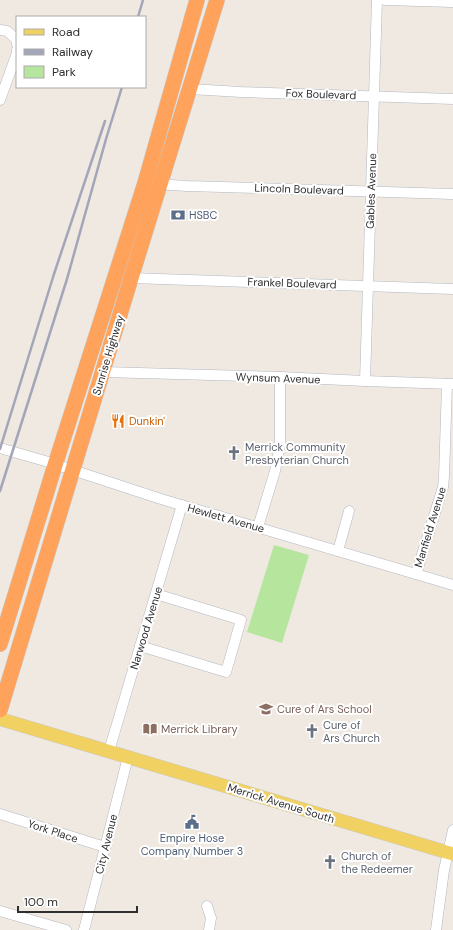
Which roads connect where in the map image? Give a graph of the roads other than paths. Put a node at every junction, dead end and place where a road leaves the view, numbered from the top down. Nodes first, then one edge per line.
1 (197, 0) edge
2 (217, 0) edge
3 (377, 0) edge
4 (385, 0) edge
5 (453, 2) edge
6 (0, 30) edge
7 (16, 39) edge
8 (16, 56) edge
9 (190, 89) junction
10 (374, 96) junction
11 (453, 99) edge
12 (0, 100) edge
13 (145, 183) junction
14 (160, 184) junction
15 (371, 191) junction
16 (453, 194) edge
17 (131, 278) junction
18 (368, 286) junction
19 (453, 288) edge
20 (103, 372) junction
21 (280, 377) junction
22 (365, 382) junction
23 (450, 384) edge
24 (0, 448) edge
25 (54, 465) junction
26 (72, 471) junction
27 (182, 505) junction
28 (349, 511) dead end
29 (258, 527) junction
30 (338, 551) junction
31 (416, 574) junction
32 (453, 585) edge
33 (156, 594) junction
34 (0, 644) edge
35 (140, 646) junction
36 (0, 710) edge
37 (0, 719) edge
38 (108, 751) junction
39 (128, 757) junction
40 (0, 814) edge
41 (453, 830) edge
42 (105, 847) junction
43 (450, 853) edge
44 (207, 906) dead end
45 (0, 911) edge
46 (66, 930) edge
47 (84, 930) edge
48 (209, 930) edge
49 (436, 930) edge

1 - 13 highway, Sunrise Highway
2 - 9 highway, Sunrise Highway
3 - 10 street, Gables Avenue
4 - 5 street
6 - 7 street
8 - 12 street
9 - 10 street, Fox Boulevard
9 - 14 highway, Sunrise Highway
10 - 11 street, Fox Boulevard
10 - 15 street, Gables Avenue
13 - 14 street, Lincoln Boulevard
13 - 25 highway, Sunrise Highway
14 - 15 street, Lincoln Boulevard
14 - 17 highway, Sunrise Highway
15 - 16 street, Lincoln Boulevard
15 - 18 street, Gables Avenue
17 - 18 street, Frankel Boulevard
17 - 20 highway, Sunrise Highway
18 - 19 street, Frankel Boulevard
18 - 22 street, Gables Avenue
20 - 21 street, Wynsum Avenue
20 - 26 highway, Sunrise Highway
21 - 22 street, Wynsum Avenue
21 - 29 street
22 - 23 street, Wynsum Avenue
23 - 31 street, Manfield Avenue
24 - 25 street, Hewlett Avenue
25 - 26 street, Hewlett Avenue
25 - 34 highway, Sunrise Highway
26 - 27 street, Hewlett Avenue
26 - 36 highway, Sunrise Highway
27 - 29 street, Hewlett Avenue
27 - 33 street, Narwood Avenue
28 - 30 street
29 - 30 street, Hewlett Avenue
30 - 31 street, Hewlett Avenue
31 - 32 street, Hewlett Avenue
33 - 35 street, Narwood Avenue
33 - 35 street
35 - 38 street, Narwood Avenue
37 - 38 main road, Merrick Avenue South
38 - 39 main road, Merrick Avenue South
39 - 42 street, City Avenue
39 - 43 main road, Merrick Avenue South
40 - 42 street, York Place
41 - 43 street
42 - 47 street, City Avenue
43 - 49 street
44 - 48 street
45 - 46 street

